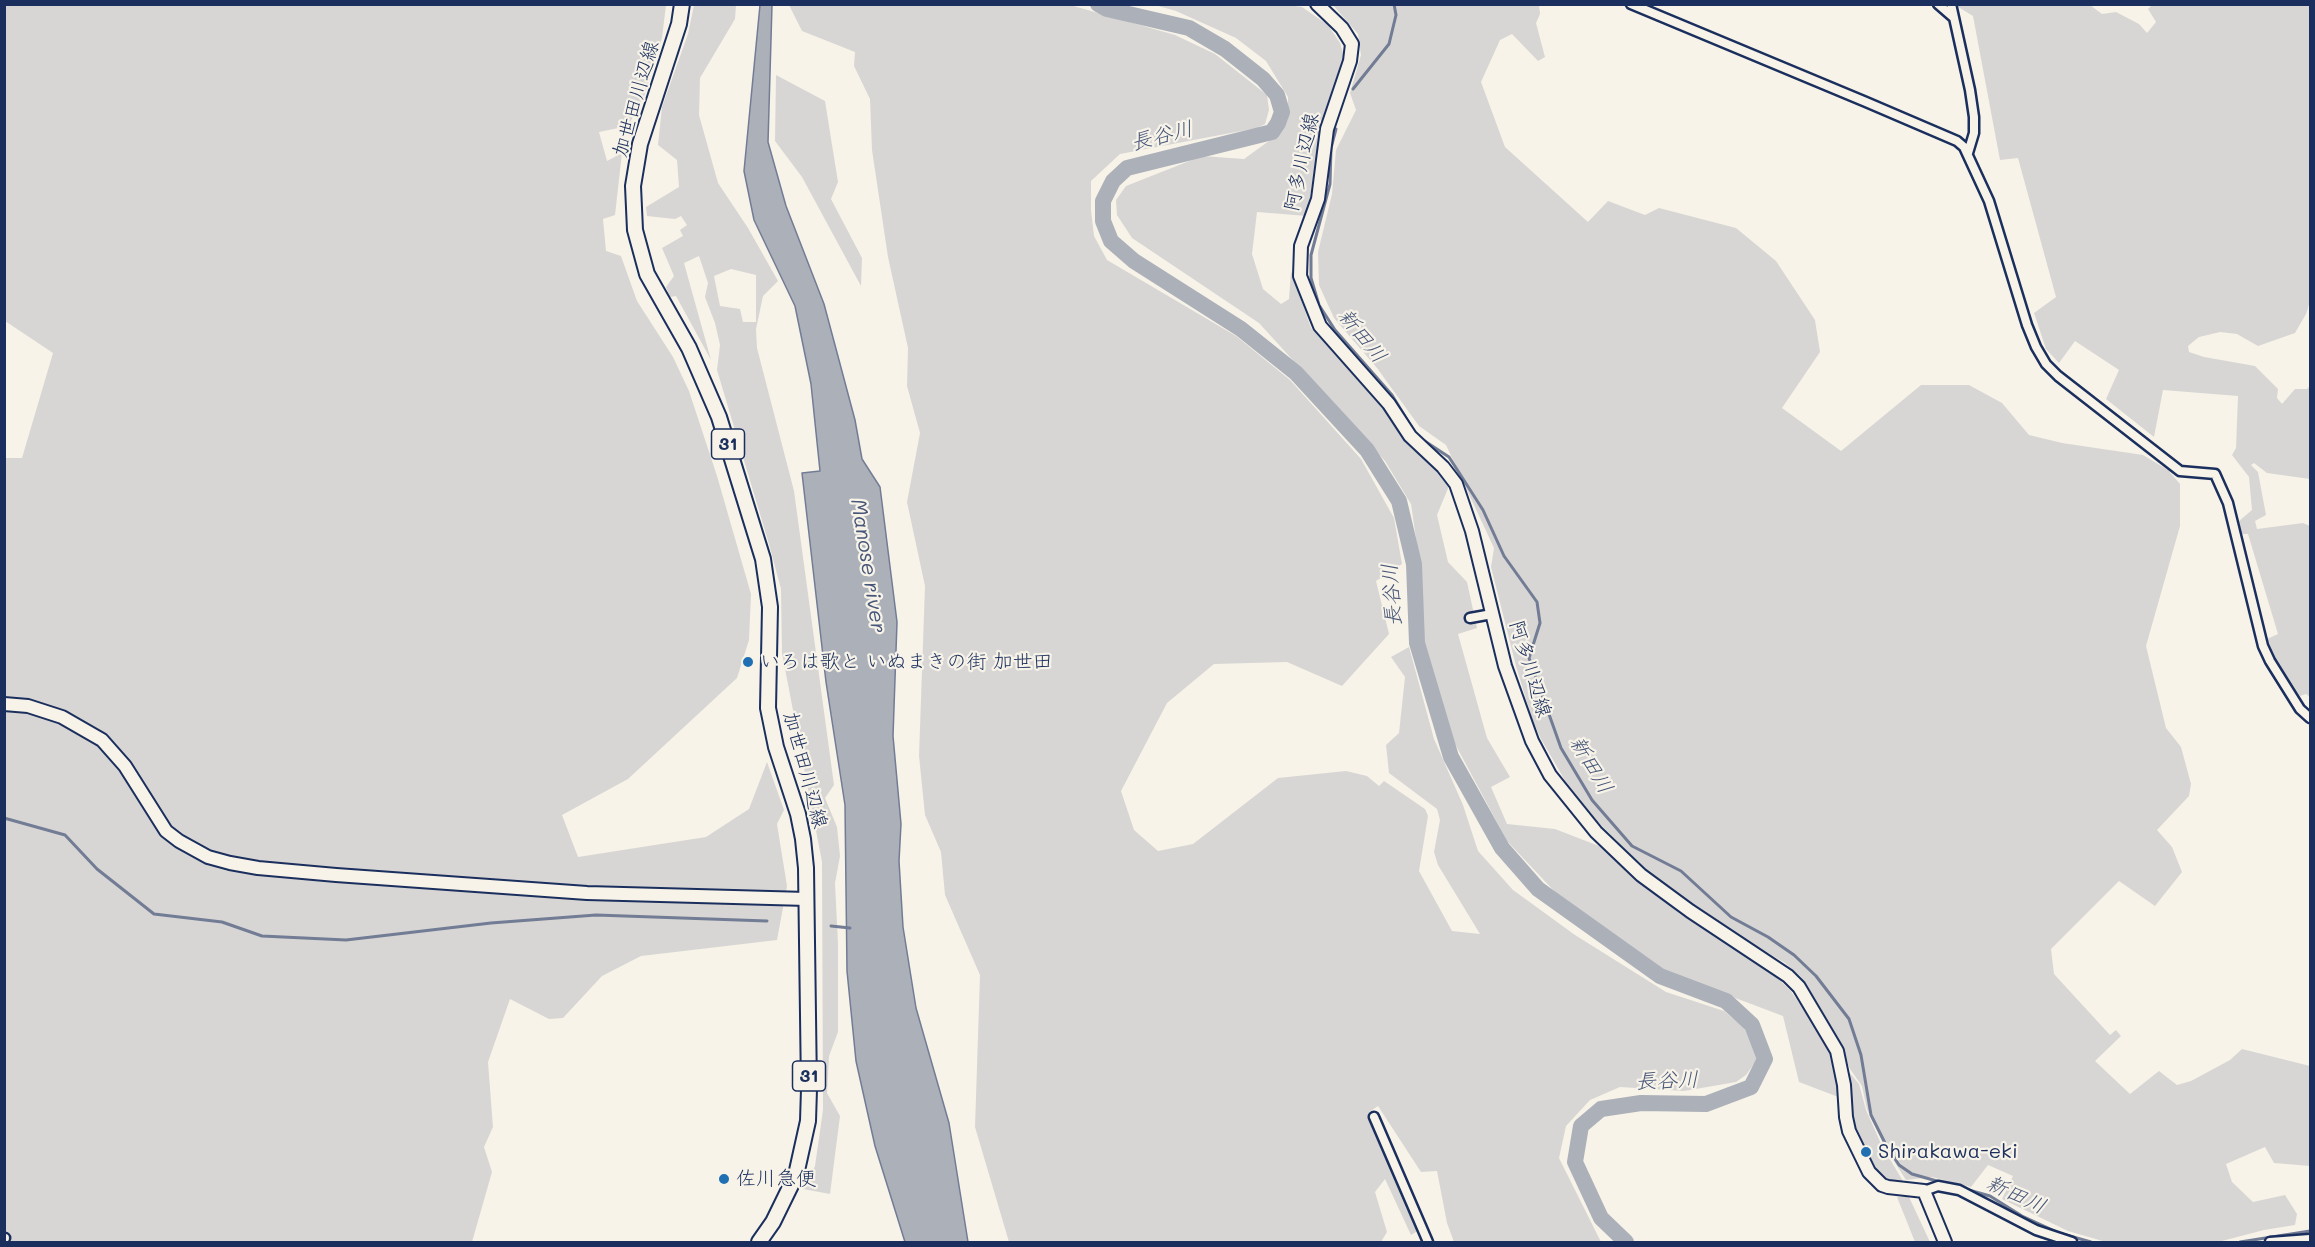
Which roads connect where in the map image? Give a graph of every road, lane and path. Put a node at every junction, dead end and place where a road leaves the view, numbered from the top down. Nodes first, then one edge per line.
1 (682, 4) edge
2 (1317, 4) edge
3 (1631, 4) edge
4 (1938, 4) edge
5 (1951, 4) edge
6 (1954, 17) junction
7 (1968, 153) junction
8 (1492, 614) junction
9 (1470, 618) dead end
10 (4, 704) edge
11 (2310, 718) edge
12 (807, 899) junction
13 (1374, 1117) dead end
14 (1924, 1191) junction
15 (2310, 1239) edge
16 (759, 1242) edge
17 (1428, 1242) edge
18 (1944, 1242) edge
19 (2072, 1242) edge
20 (2270, 1242) edge

1 - 12 main road, 加世田川辺線 / 31
2 - 8 main road, 阿多川辺線
3 - 7 street
4 - 6 street
5 - 6 street
6 - 7 street
7 - 11 street
8 - 9 street
8 - 14 main road, 阿多川辺線
10 - 12 main road
12 - 16 main road, 加世田川辺線 / 31
13 - 17 street
14 - 18 main road
14 - 19 street
15 - 20 street

